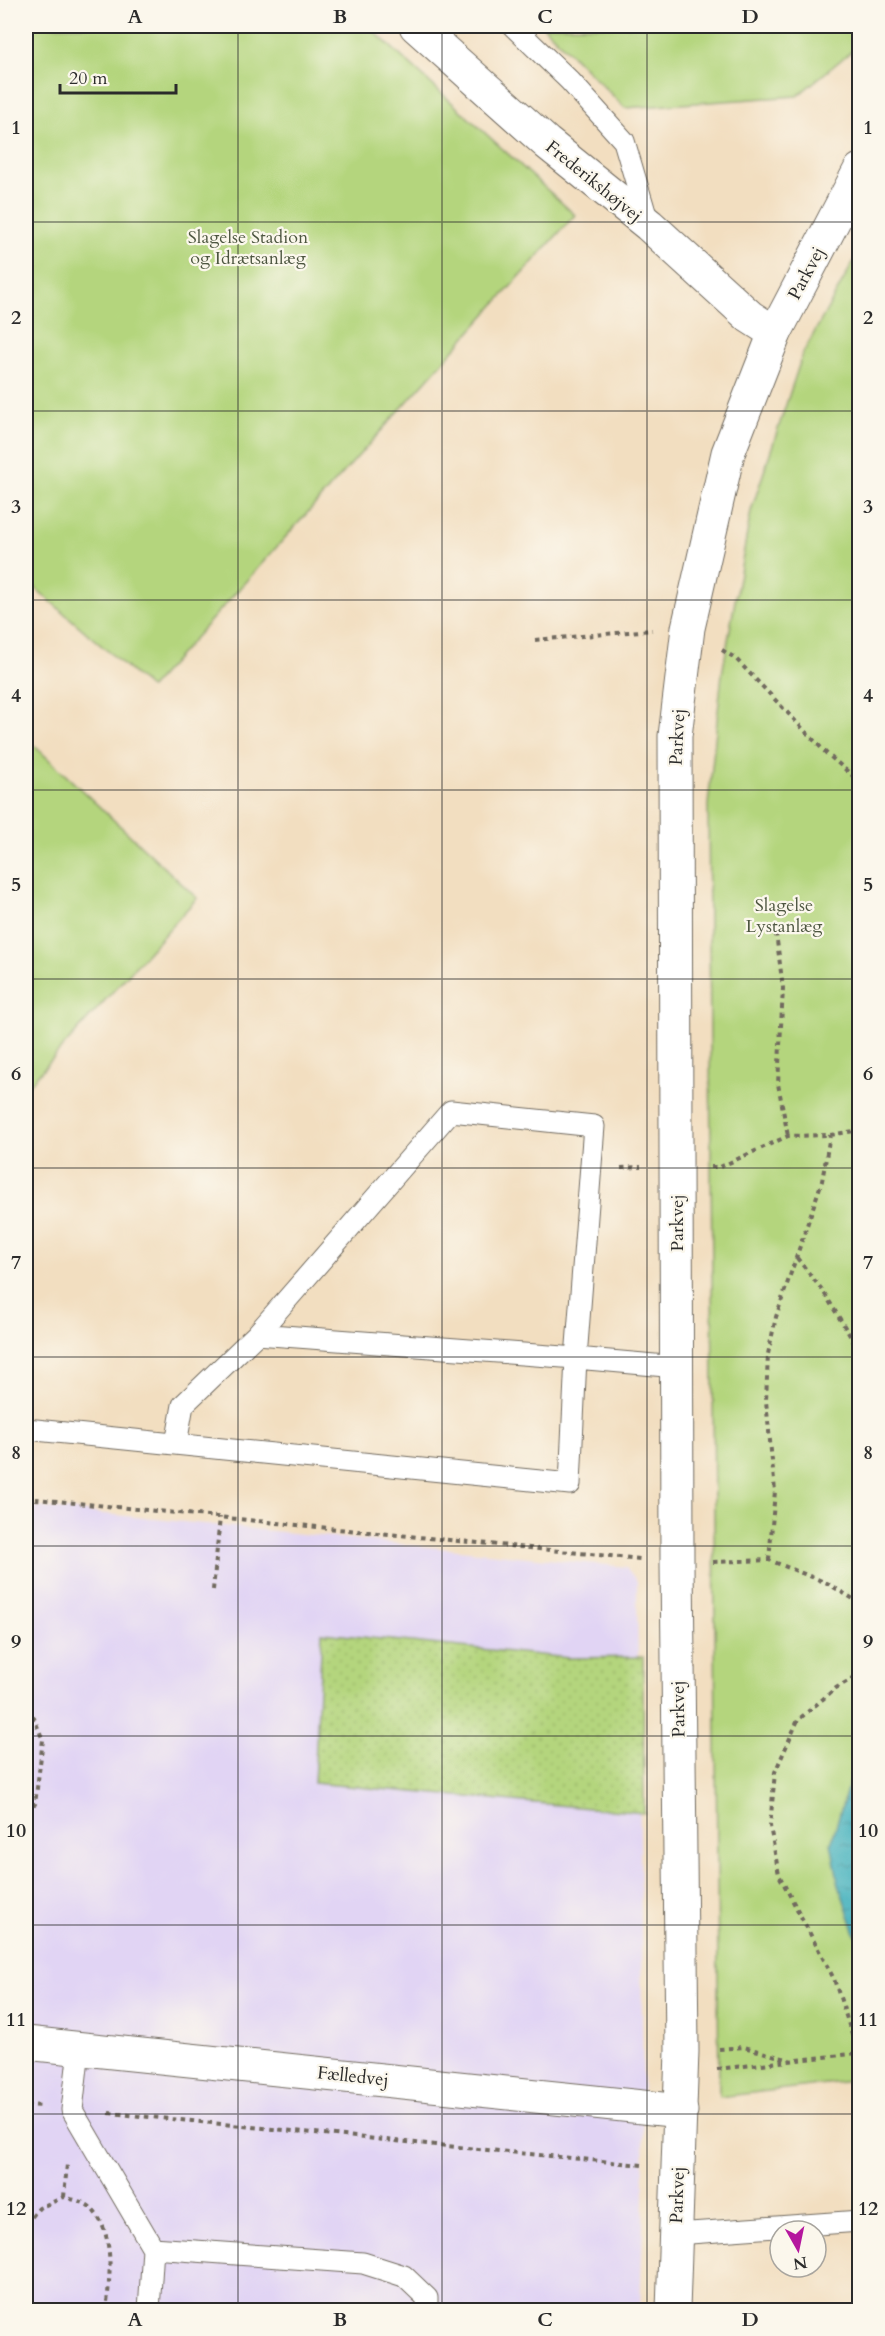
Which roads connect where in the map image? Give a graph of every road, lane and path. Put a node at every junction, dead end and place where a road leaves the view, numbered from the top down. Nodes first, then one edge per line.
1 (416, 26) edge
2 (513, 26) edge
3 (860, 170) edge
4 (649, 225) junction
5 (775, 333) junction
6 (688, 627) junction
7 (535, 640) dead end
8 (860, 782) edge
9 (776, 933) dead end
10 (860, 1130) edge
11 (830, 1135) junction
12 (788, 1136) junction
13 (677, 1167) junction
14 (591, 1168) junction
15 (796, 1257) junction
16 (257, 1334) junction
17 (860, 1352) edge
18 (576, 1358) junction
19 (677, 1367) junction
20 (26, 1429) edge
21 (176, 1444) junction
22 (26, 1498) edge
23 (220, 1517) junction
24 (769, 1560) junction
25 (676, 1563) junction
26 (213, 1590) dead end
27 (860, 1603) edge
28 (860, 1674) edge
29 (26, 1699) edge
30 (26, 1804) edge
31 (26, 2043) edge
32 (79, 2049) junction
33 (682, 2051) junction
34 (859, 2053) edge
35 (794, 2061) junction
36 (746, 2067) dead end
37 (26, 2104) edge
38 (72, 2110) junction
39 (681, 2111) junction
40 (678, 2169) junction
41 (860, 2221) edge
42 (26, 2224) edge
43 (676, 2234) junction
44 (153, 2248) junction
45 (106, 2310) edge
46 (149, 2310) edge
47 (427, 2310) edge
48 (673, 2310) edge

1 - 4 street, Frederikshøjvej
2 - 4 lane
3 - 5 street, Parkvej
4 - 5 street, Frederikshøjvej
5 - 6 street, Parkvej
6 - 7 path
6 - 8 path
6 - 13 street, Parkvej
9 - 12 path
10 - 11 path
11 - 12 path
11 - 15 path
12 - 13 path
13 - 14 path
13 - 19 street, Parkvej
14 - 16 lane
14 - 18 lane
15 - 17 path
15 - 24 path
16 - 18 lane
16 - 21 lane
18 - 19 lane
18 - 21 lane
19 - 25 street, Parkvej
20 - 21 lane
22 - 23 path
23 - 25 path
23 - 26 path
24 - 25 path
24 - 27 path
25 - 33 street, Parkvej
28 - 34 path
29 - 30 path
31 - 32 street, Fælledvej
32 - 38 lane
32 - 39 street, Fælledvej
33 - 35 path
33 - 39 street, Parkvej
34 - 35 path
35 - 36 path
37 - 38 path
38 - 40 path
38 - 44 lane
39 - 40 street, Parkvej
40 - 43 street, Parkvej
41 - 43 lane
42 - 45 path
43 - 48 street, Parkvej
44 - 46 lane
44 - 47 lane

